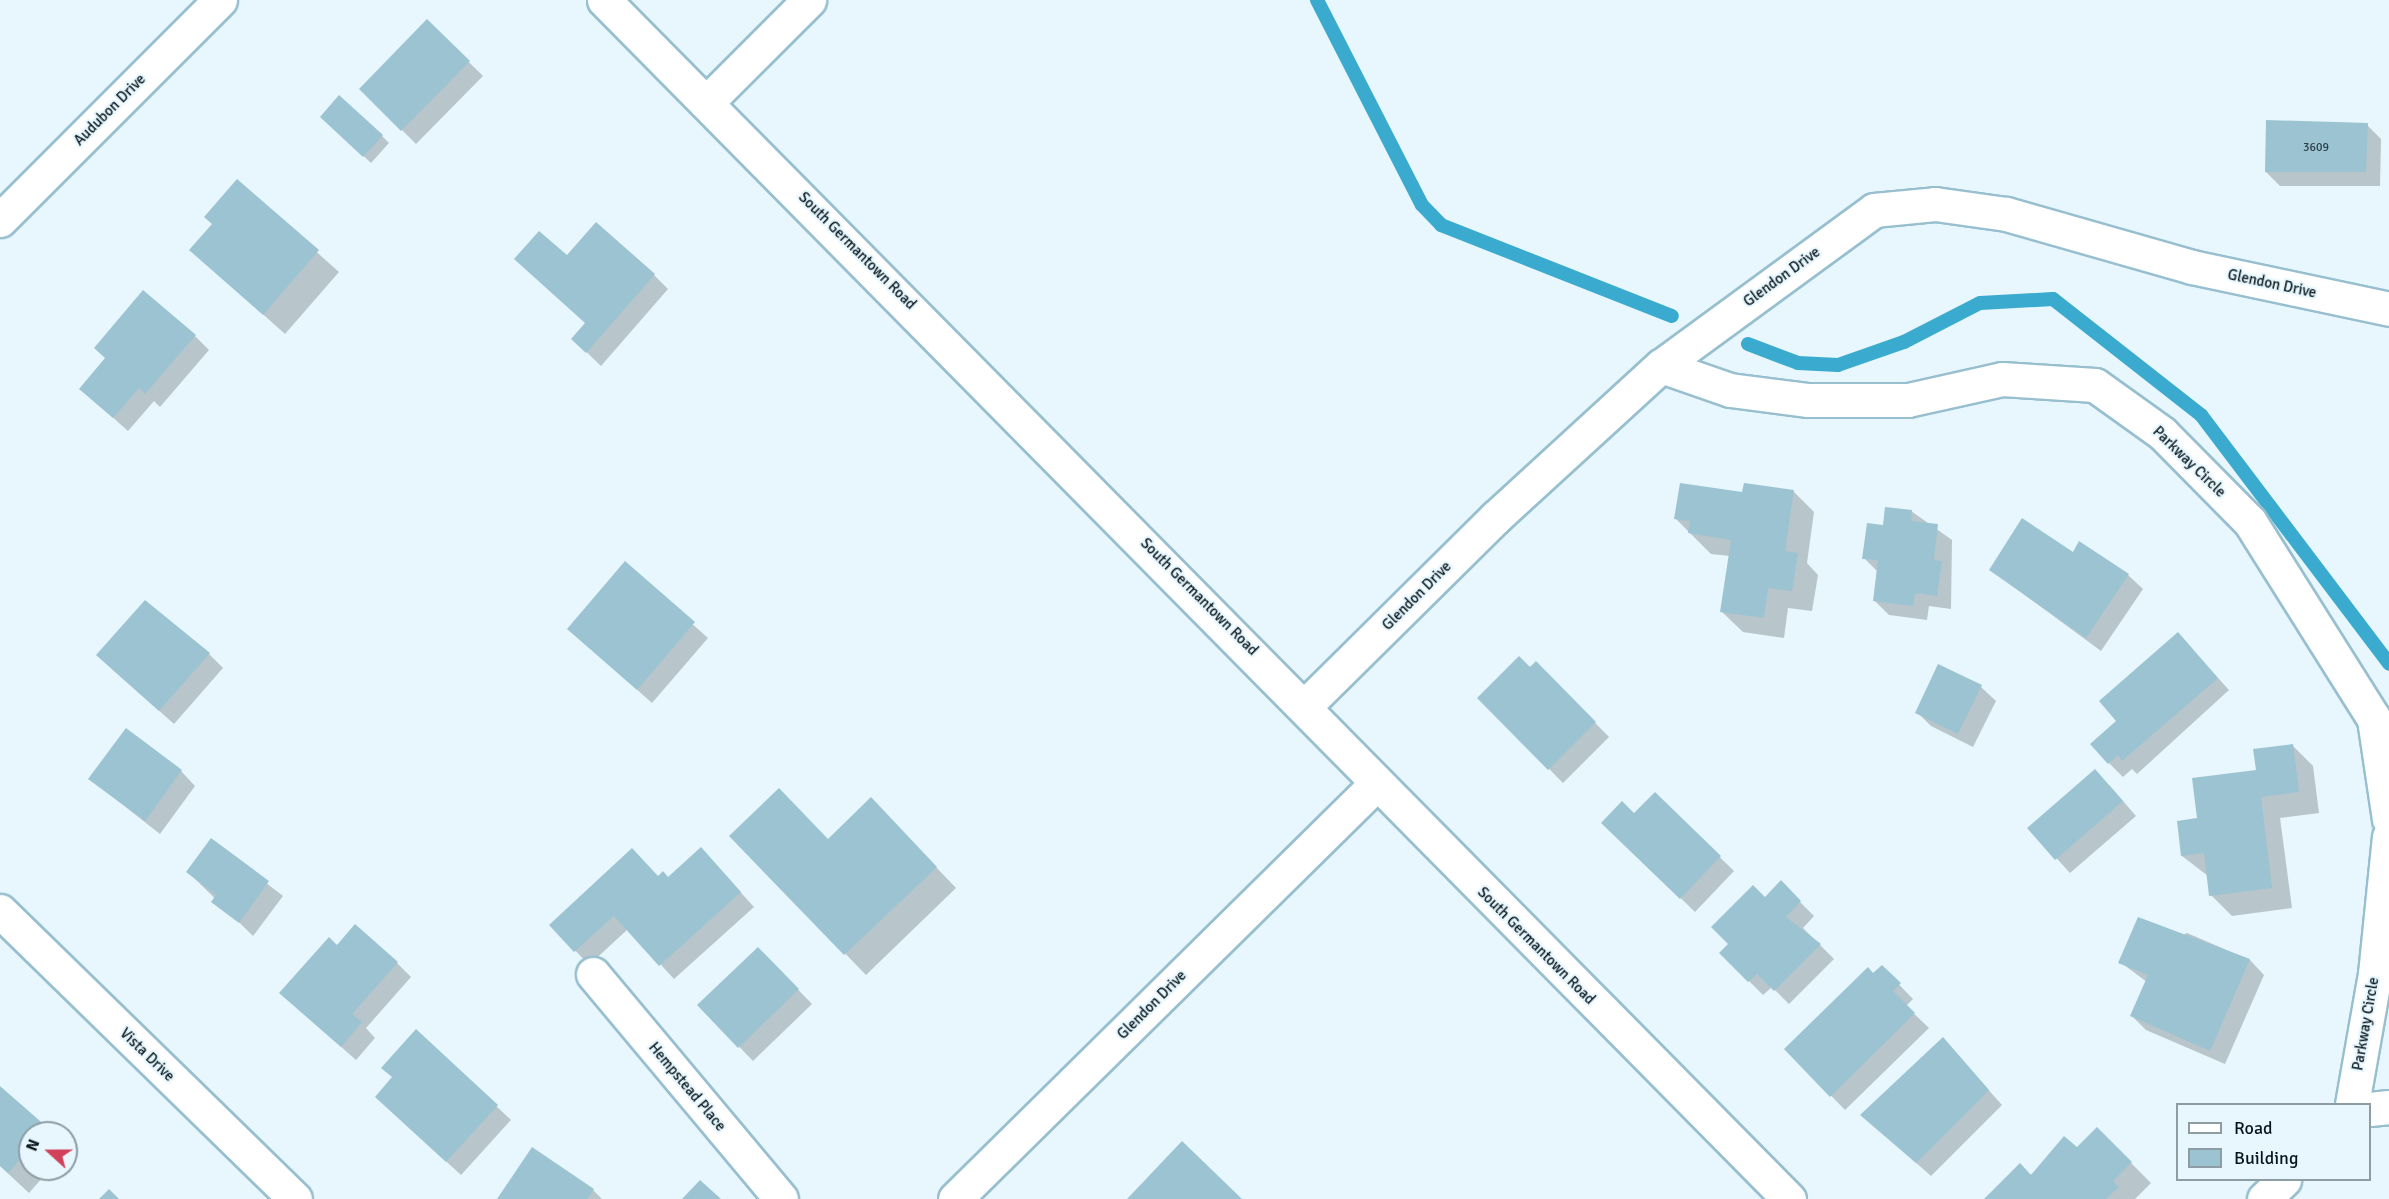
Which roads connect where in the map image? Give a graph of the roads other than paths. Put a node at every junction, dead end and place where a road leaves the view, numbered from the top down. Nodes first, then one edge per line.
1 (220, 0) edge
2 (604, 0) edge
3 (809, 0) edge
4 (708, 101) junction
5 (0, 220) edge
6 (2389, 309) edge
7 (1661, 366) junction
8 (1306, 705) junction
9 (1375, 785) junction
10 (2389, 819) edge
11 (2389, 837) edge
12 (0, 911) edge
13 (593, 974) dead end
14 (2352, 1103) edge
15 (2389, 1107) edge
16 (2371, 1109) edge
17 (2282, 1181) edge
18 (295, 1199) edge
19 (781, 1199) edge
20 (955, 1199) edge
21 (1789, 1199) edge
22 (2264, 1199) edge

1 - 5 street, Audubon Drive
2 - 4 street, South Germantown Road
3 - 4 street
4 - 8 street, South Germantown Road
6 - 7 street, Glendon Drive
7 - 8 street, Glendon Drive
7 - 10 street, Parkway Circle
8 - 9 street, South Germantown Road
9 - 20 street, Glendon Drive
9 - 21 street, South Germantown Road
11 - 14 street, Parkway Circle
12 - 18 street, Vista Drive
13 - 19 street, Hempstead Place
15 - 16 street
17 - 22 street

